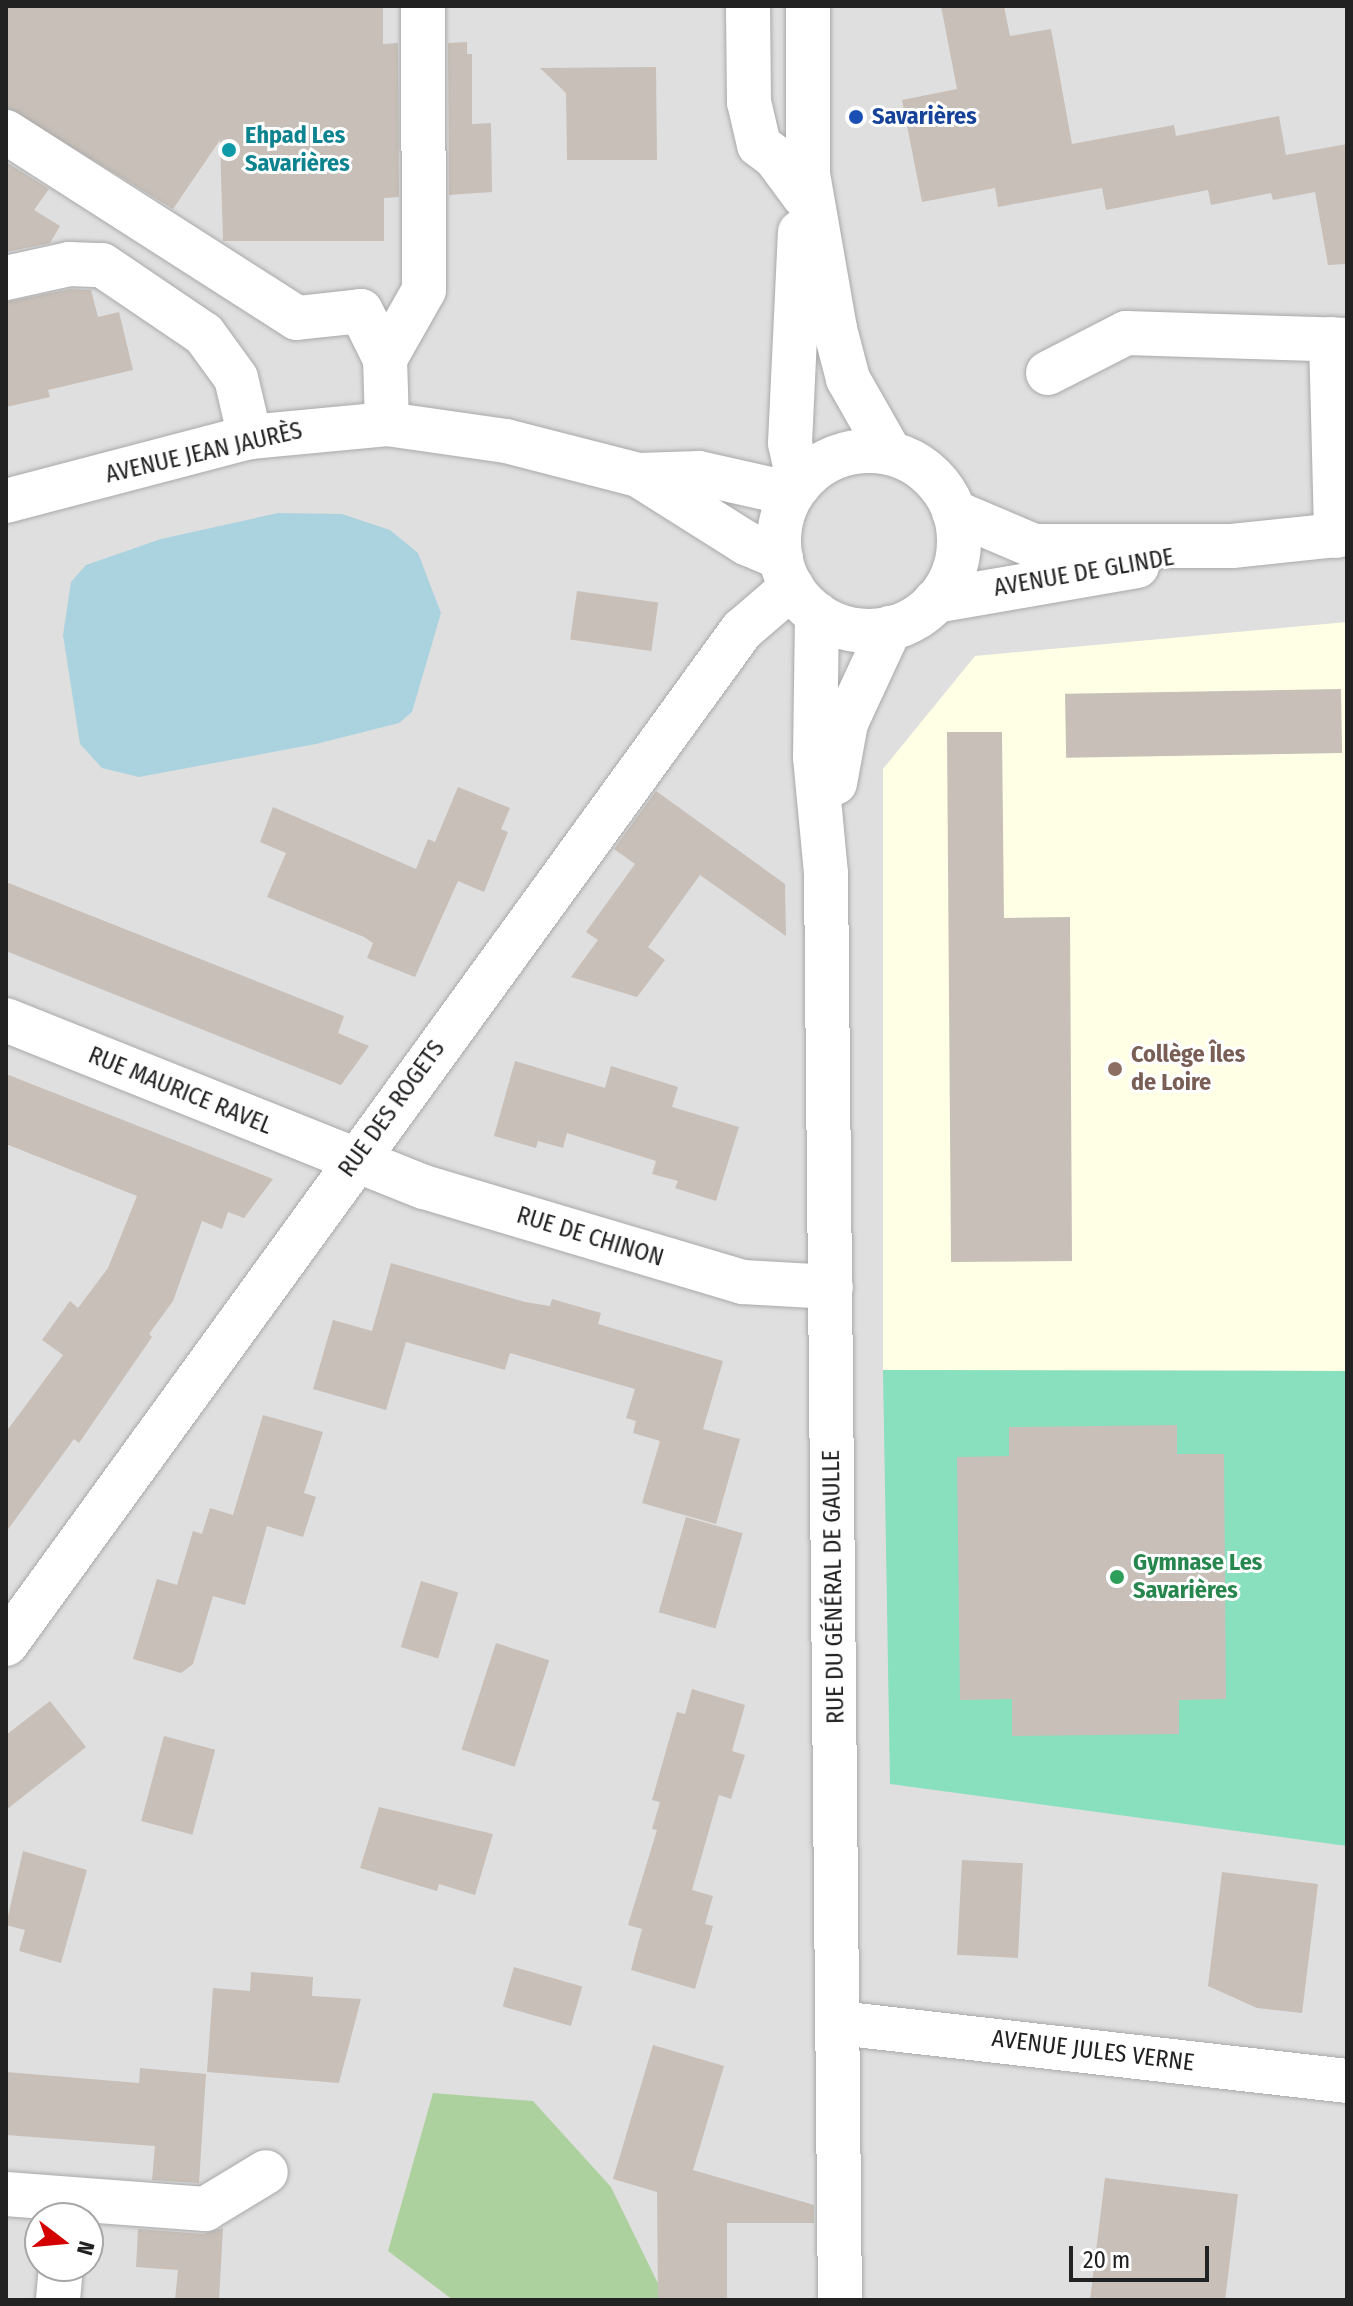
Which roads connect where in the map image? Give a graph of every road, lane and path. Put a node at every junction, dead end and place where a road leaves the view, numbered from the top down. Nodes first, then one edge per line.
1 (423, 6) edge
2 (748, 6) edge
3 (808, 6) edge
4 (6, 132) edge
5 (806, 185) junction
6 (6, 278) edge
7 (1339, 340) edge
8 (385, 359) junction
9 (1048, 373) dead end
10 (387, 424) junction
11 (250, 437) junction
12 (890, 453) junction
13 (638, 475) junction
14 (796, 490) junction
15 (6, 501) edge
16 (954, 512) junction
17 (1342, 535) edge
18 (1232, 546) junction
19 (797, 586) junction
20 (935, 601) junction
21 (890, 628) junction
22 (826, 873) junction
23 (6, 1020) edge
24 (354, 1162) junction
25 (831, 1287) junction
26 (6, 1644) edge
27 (839, 2023) junction
28 (1347, 2081) edge
29 (266, 2172) dead end
30 (6, 2194) edge
31 (38, 2202) edge
32 (104, 2209) edge
33 (840, 2300) edge

1 - 8 street
2 - 5 street
3 - 5 street
4 - 8 street
5 - 12 street
5 - 14 street
6 - 11 street
7 - 9 street
7 - 17 street
8 - 10 street
10 - 11 street, AVENUE JEAN JAURÈS
10 - 13 street, AVENUE JEAN JAURÈS
11 - 15 street, AVENUE JEAN JAURÈS
12 - 14 street
12 - 16 street
13 - 14 street, AVENUE JEAN JAURÈS
13 - 19 street, AVENUE JEAN JAURÈS
14 - 19 street
16 - 18 street, AVENUE DE GLINDE
16 - 20 street
17 - 18 street, AVENUE DE GLINDE
18 - 20 street, AVENUE DE GLINDE
19 - 21 street
19 - 22 street, RUE DU GÉNÉRAL DE GAULLE
19 - 24 street, RUE DES ROGETS
20 - 21 street
21 - 22 street, RUE DU GÉNÉRAL DE GAULLE
22 - 25 street, RUE DU GÉNÉRAL DE GAULLE
23 - 24 street, RUE MAURICE RAVEL
24 - 25 street, RUE DE CHINON
24 - 26 street, RUE DES ROGETS
25 - 27 street, RUE DU GÉNÉRAL DE GAULLE
27 - 28 street, AVENUE JULES VERNE
27 - 33 street, RUE DU GÉNÉRAL DE GAULLE
29 - 32 street
30 - 31 street

